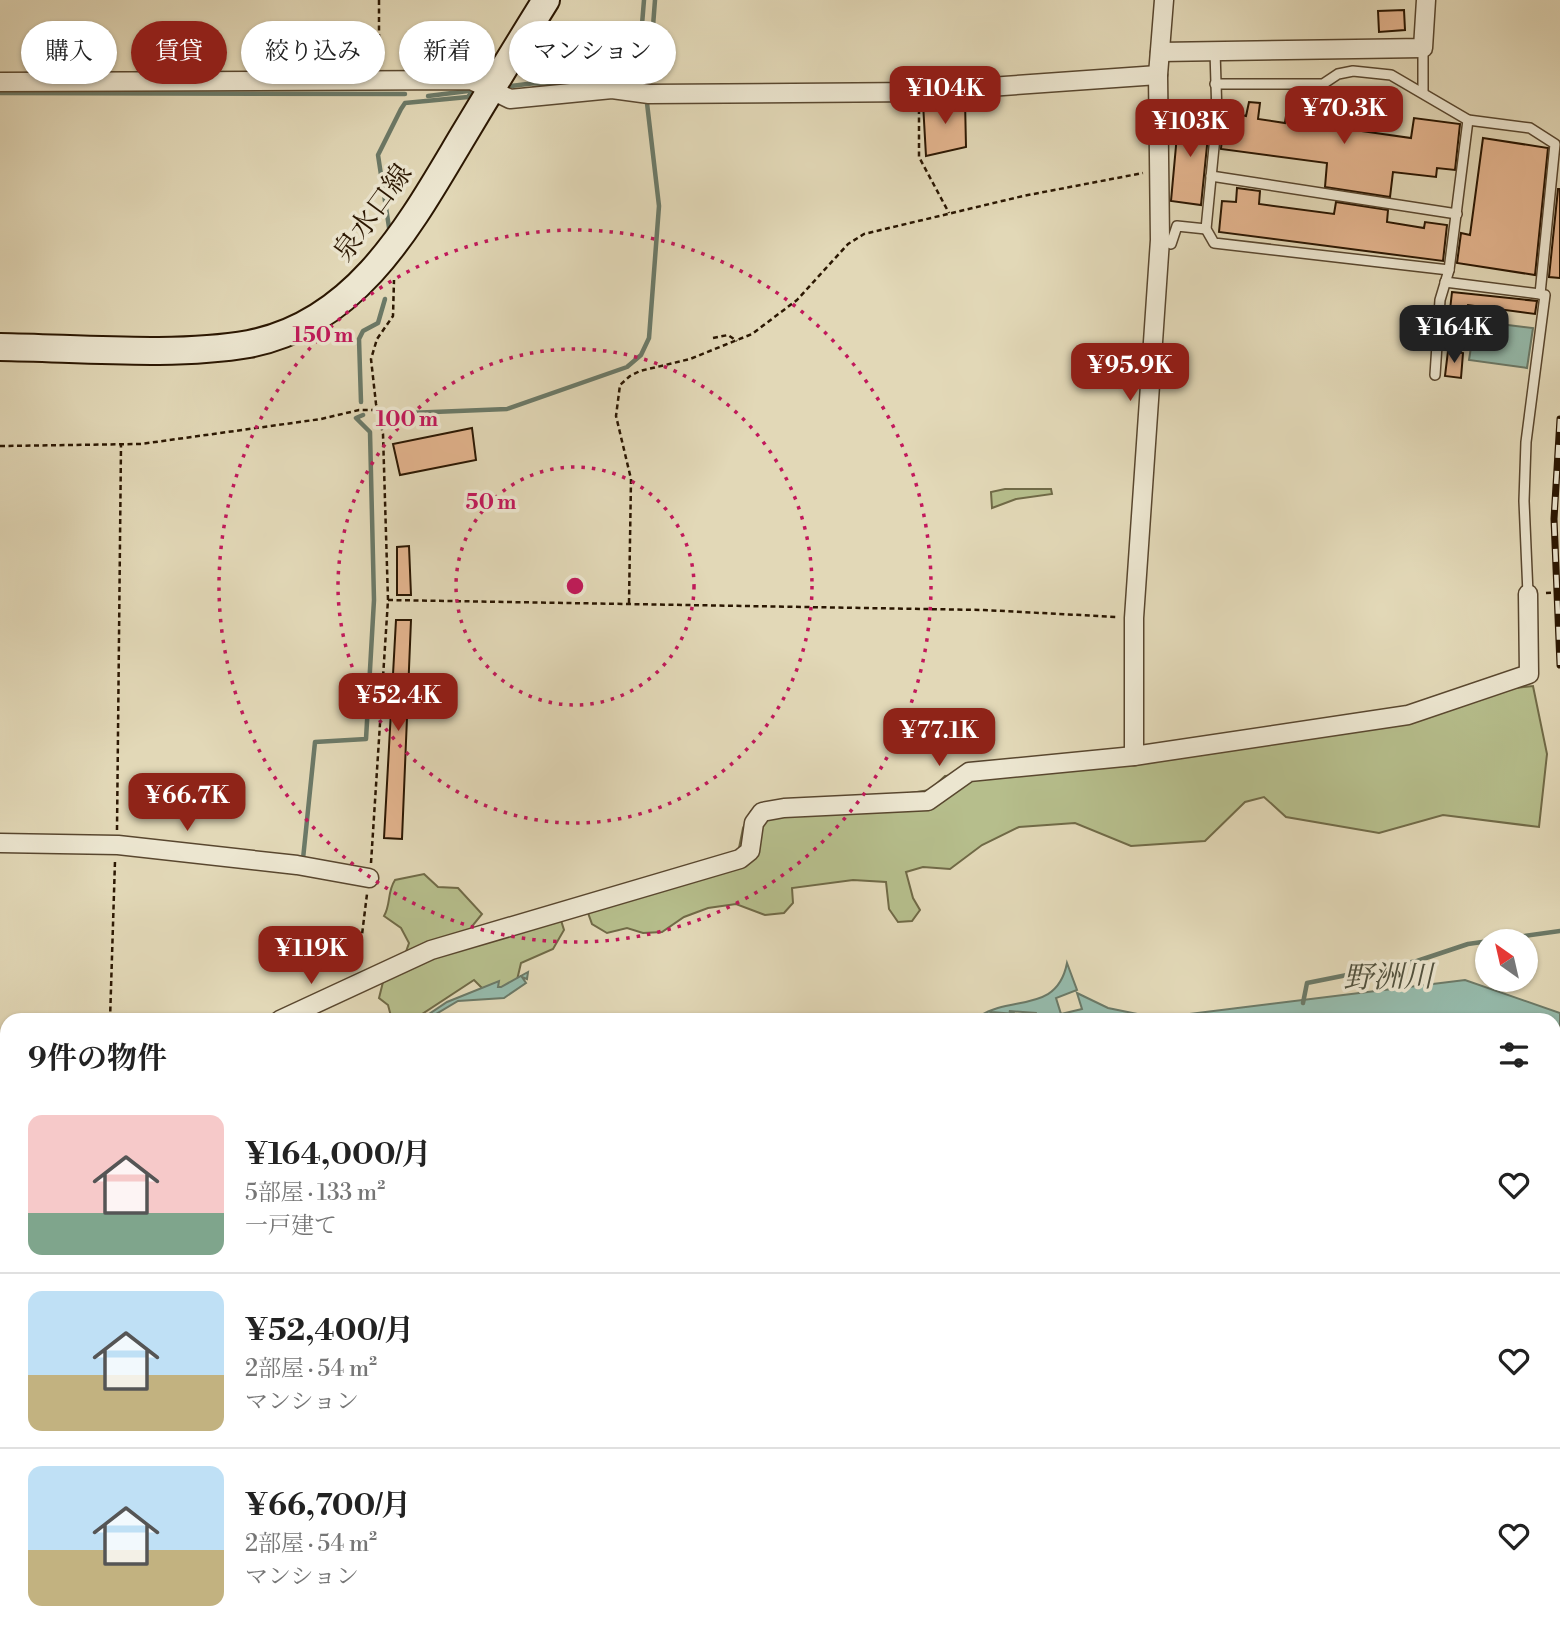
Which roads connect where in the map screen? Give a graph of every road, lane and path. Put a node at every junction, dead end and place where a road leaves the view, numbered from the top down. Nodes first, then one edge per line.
1 (379, 0) edge
2 (546, 0) edge
3 (1164, 0) edge
4 (1426, 0) edge
5 (379, 21) edge
6 (1423, 48) junction
7 (1214, 51) junction
8 (1160, 52) junction
9 (1158, 75) junction
10 (385, 80) edge
11 (241, 81) edge
12 (0, 82) edge
13 (1215, 84) junction
14 (491, 89) junction
15 (1423, 91) junction
16 (918, 92) junction
17 (1468, 120) junction
18 (1159, 169) junction
19 (1211, 176) junction
20 (949, 213) junction
21 (1457, 214) junction
22 (1206, 229) junction
23 (1171, 244) dead end
24 (1449, 270) junction
25 (1445, 282) junction
26 (1540, 294) junction
27 (396, 297) dead end
28 (713, 338) dead end
29 (737, 341) junction
30 (0, 346) edge
31 (1435, 375) dead end
32 (377, 410) junction
33 (121, 445) junction
34 (0, 446) edge
35 (1528, 594) joint
36 (388, 600) junction
37 (629, 603) junction
38 (1134, 618) junction
39 (1134, 756) junction
40 (0, 843) edge
41 (116, 845) junction
42 (369, 878) junction
43 (356, 986) junction
44 (110, 1013) edge
45 (296, 1013) edge

1 - 5 path
2 - 14 main road, 泉水口線
3 - 8 street
4 - 6 street
6 - 7 street
6 - 15 lane
7 - 8 street
7 - 13 lane
8 - 9 street
9 - 16 street
9 - 18 street
10 - 14 street
11 - 12 street
13 - 15 lane
13 - 19 lane
14 - 16 street
14 - 30 main road, 泉水口線
15 - 17 lane
16 - 20 path
17 - 21 lane
17 - 26 lane
18 - 20 path
18 - 38 street
19 - 21 lane
19 - 22 lane
20 - 29 path
21 - 24 lane
22 - 23 lane
22 - 24 lane
24 - 25 lane
25 - 26 lane
25 - 31 lane
26 - 35 lane
27 - 32 path
28 - 29 path
29 - 37 path
32 - 33 path
32 - 36 path
33 - 34 path
33 - 41 path
35 - 39 street
36 - 37 path
36 - 42 path
37 - 38 path
38 - 39 street
39 - 43 street
40 - 41 street
41 - 42 street
41 - 44 path
42 - 43 path
43 - 45 street

